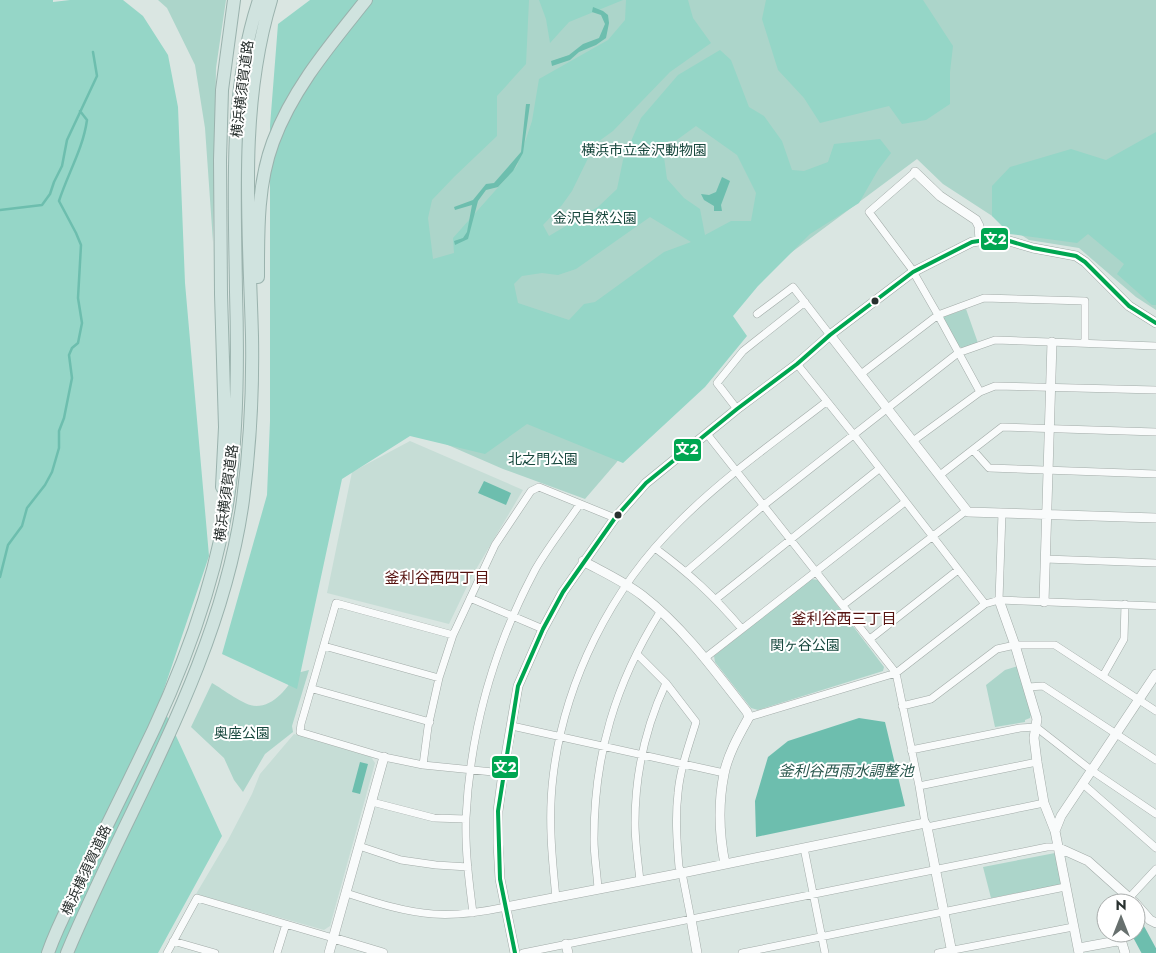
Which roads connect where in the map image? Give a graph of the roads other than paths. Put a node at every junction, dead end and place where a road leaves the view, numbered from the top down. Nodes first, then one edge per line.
1 (234, 0) edge
2 (366, 0) edge
3 (264, 2) edge
4 (915, 172) joint
5 (980, 240) junction
6 (912, 272) junction
7 (805, 302) junction
8 (757, 314) dead end
9 (938, 315) junction
10 (1156, 323) edge
11 (830, 335) junction
12 (1052, 342) junction
13 (1085, 343) junction
14 (1156, 346) edge
15 (958, 353) junction
16 (797, 364) junction
17 (861, 374) junction
18 (1051, 387) junction
19 (1156, 390) edge
20 (980, 392) junction
21 (826, 402) junction
22 (737, 409) junction
23 (888, 409) junction
24 (1049, 429) junction
25 (1156, 432) edge
26 (707, 434) junction
27 (854, 435) junction
28 (913, 441) junction
29 (973, 450) junction
30 (879, 469) junction
31 (1048, 470) junction
32 (738, 471) junction
33 (1156, 474) edge
34 (940, 475) junction
35 (243, 502) junction
36 (905, 502) junction
37 (580, 504) junction
38 (764, 505) junction
39 (966, 510) junction
40 (1002, 513) junction
41 (1047, 515) junction
42 (615, 518) junction
43 (1156, 518) edge
44 (932, 536) junction
45 (791, 538) junction
46 (655, 548) junction
47 (1045, 559) junction
48 (583, 561) junction
49 (1156, 563) edge
50 (214, 569) junction
51 (958, 570) junction
52 (687, 572) junction
53 (816, 572) junction
54 (626, 585) junction
55 (470, 598) junction
56 (716, 598) junction
57 (999, 600) junction
58 (1044, 602) junction
59 (985, 604) junction
60 (1125, 604) junction
61 (843, 605) junction
62 (1156, 606) edge
63 (660, 612) junction
64 (512, 617) junction
65 (544, 629) junction
66 (742, 629) junction
67 (453, 635) junction
68 (870, 639) junction
69 (1015, 644) junction
70 (324, 646) junction
71 (637, 654) junction
72 (705, 658) junction
73 (896, 673) junction
74 (1156, 674) edge
75 (1103, 676) junction
76 (439, 678) junction
77 (666, 683) junction
78 (1028, 687) junction
79 (312, 689) junction
80 (1139, 699) junction
81 (902, 706) junction
82 (1156, 711) edge
83 (749, 717) junction
84 (430, 722) junction
85 (512, 726) junction
86 (1036, 727) junction
87 (1116, 734) junction
88 (560, 738) junction
89 (603, 747) junction
90 (911, 750) junction
91 (642, 755) junction
92 (384, 757) junction
93 (1156, 760) edge
94 (1037, 762) junction
95 (683, 764) junction
96 (423, 765) junction
97 (1091, 770) junction
98 (470, 771) junction
99 (503, 773) junction
100 (724, 773) junction
101 (1083, 784) junction
102 (919, 786) junction
103 (372, 802) junction
104 (1044, 803) junction
105 (1156, 814) edge
106 (466, 819) junction
107 (926, 825) junction
108 (1055, 831) junction
109 (359, 846) junction
110 (1058, 846) junction
111 (804, 848) junction
112 (1156, 848) edge
113 (725, 864) junction
114 (468, 867) junction
115 (936, 869) junction
116 (1156, 870) edge
117 (682, 873) junction
118 (640, 880) junction
119 (1065, 887) junction
120 (598, 889) junction
121 (346, 893) junction
122 (1125, 893) edge
123 (1140, 893) edge
124 (813, 894) junction
125 (556, 898) junction
126 (506, 908) junction
127 (944, 912) junction
128 (472, 913) junction
129 (1146, 915) edge
130 (692, 919) junction
131 (1156, 923) edge
132 (286, 924) junction
133 (1073, 927) junction
134 (821, 937) junction
135 (333, 938) junction
136 (173, 940) junction
137 (567, 948) edge
138 (1079, 951) edge
139 (952, 952) edge
140 (48, 953) edge
141 (67, 953) edge
142 (167, 953) edge
143 (215, 953) edge
144 (277, 953) edge
145 (329, 953) edge
146 (382, 953) edge
147 (515, 953) edge
148 (523, 953) edge
149 (697, 953) edge
150 (742, 953) edge
151 (825, 953) edge
152 (938, 953) edge
153 (1124, 953) edge

1 - 50 highway
2 - 35 highway
3 - 35 highway, 横浜横須賀道路
3 - 50 highway, 横浜横須賀道路
4 - 5 street
4 - 6 street
5 - 6 street
5 - 10 street
6 - 9 street
6 - 11 street
7 - 8 street
7 - 11 street
7 - 22 street
9 - 13 street
9 - 15 street
9 - 17 street
11 - 16 street
11 - 17 street
12 - 13 street
12 - 15 street
12 - 18 street
13 - 14 street
15 - 20 street
15 - 23 street
16 - 21 street
16 - 22 street
17 - 23 street
18 - 19 street
18 - 20 street
18 - 24 street
20 - 28 street
21 - 27 street
21 - 32 street
22 - 26 street
23 - 27 street
23 - 28 street
24 - 25 street
24 - 29 street
24 - 31 street
26 - 32 street
26 - 42 street
27 - 30 street
27 - 38 street
28 - 34 street
29 - 31 street
29 - 34 street
30 - 36 street
30 - 45 street
31 - 33 street
31 - 41 street
32 - 38 street
32 - 46 street
34 - 39 street
35 - 141 highway, 横浜横須賀道路
36 - 44 street
36 - 53 street
37 - 42 street
37 - 55 street
37 - 64 street
38 - 45 street
38 - 52 street
39 - 40 street
39 - 44 street
40 - 41 street
40 - 57 street
41 - 43 street
41 - 47 street
42 - 48 street
44 - 51 street
44 - 61 street
45 - 53 street
45 - 56 street
46 - 52 street
46 - 54 street
47 - 49 street
47 - 58 street
48 - 54 street
48 - 65 street
50 - 140 highway, 横浜横須賀道路
51 - 59 street
51 - 68 street
52 - 56 street
53 - 61 street
53 - 66 street
54 - 63 street
54 - 88 street
55 - 64 street
55 - 67 street
56 - 66 street
57 - 58 street
57 - 59 street
57 - 69 street
58 - 60 street
59 - 73 street
60 - 62 street
60 - 75 street
61 - 68 street
63 - 71 street
63 - 72 street
64 - 65 street
64 - 98 street
65 - 85 street
66 - 72 street
67 - 70 street
67 - 76 street
68 - 73 street
69 - 75 street
69 - 78 street
69 - 81 street
70 - 76 street
70 - 79 street
71 - 77 street
71 - 89 street
72 - 83 street
73 - 81 street
73 - 83 street
74 - 80 street
75 - 80 street
76 - 84 street
77 - 91 street
77 - 95 street
78 - 86 street
78 - 87 street
79 - 84 street
79 - 92 street
80 - 82 street
80 - 87 street
81 - 90 street
83 - 100 street
84 - 96 street
85 - 88 street
85 - 99 street
86 - 90 street
86 - 94 street
86 - 97 street
87 - 93 street
87 - 97 street
88 - 89 street
88 - 125 street
89 - 91 street
89 - 120 street
90 - 102 street
91 - 95 street
91 - 118 street
92 - 96 street
92 - 103 street
94 - 102 street
94 - 104 street
95 - 100 street
95 - 117 street
96 - 98 street
97 - 101 street
97 - 105 street
98 - 99 street
98 - 106 street
99 - 126 street
100 - 113 street
101 - 108 street
101 - 112 street
102 - 107 street
103 - 106 street
103 - 109 street
104 - 107 street
104 - 108 street
106 - 114 street
107 - 111 street
107 - 115 street
108 - 110 street
109 - 114 street
109 - 121 street
110 - 115 street
110 - 119 street
110 - 122 street
111 - 113 street
111 - 124 street
113 - 117 street
114 - 128 street
115 - 124 street
115 - 127 street
116 - 123 street
117 - 118 street
117 - 130 street
118 - 120 street
119 - 127 street
119 - 133 street
120 - 125 street
121 - 128 street
121 - 135 street
124 - 130 street
124 - 134 street
125 - 126 street
126 - 128 street
126 - 147 street
127 - 134 street
127 - 139 street
129 - 131 street
130 - 137 street
130 - 149 street
132 - 135 street
132 - 136 street
132 - 144 street
133 - 138 street
133 - 139 street
134 - 150 street
134 - 151 street
135 - 145 street
135 - 146 street
136 - 142 street
136 - 143 street
137 - 148 street
138 - 153 street
139 - 152 street

